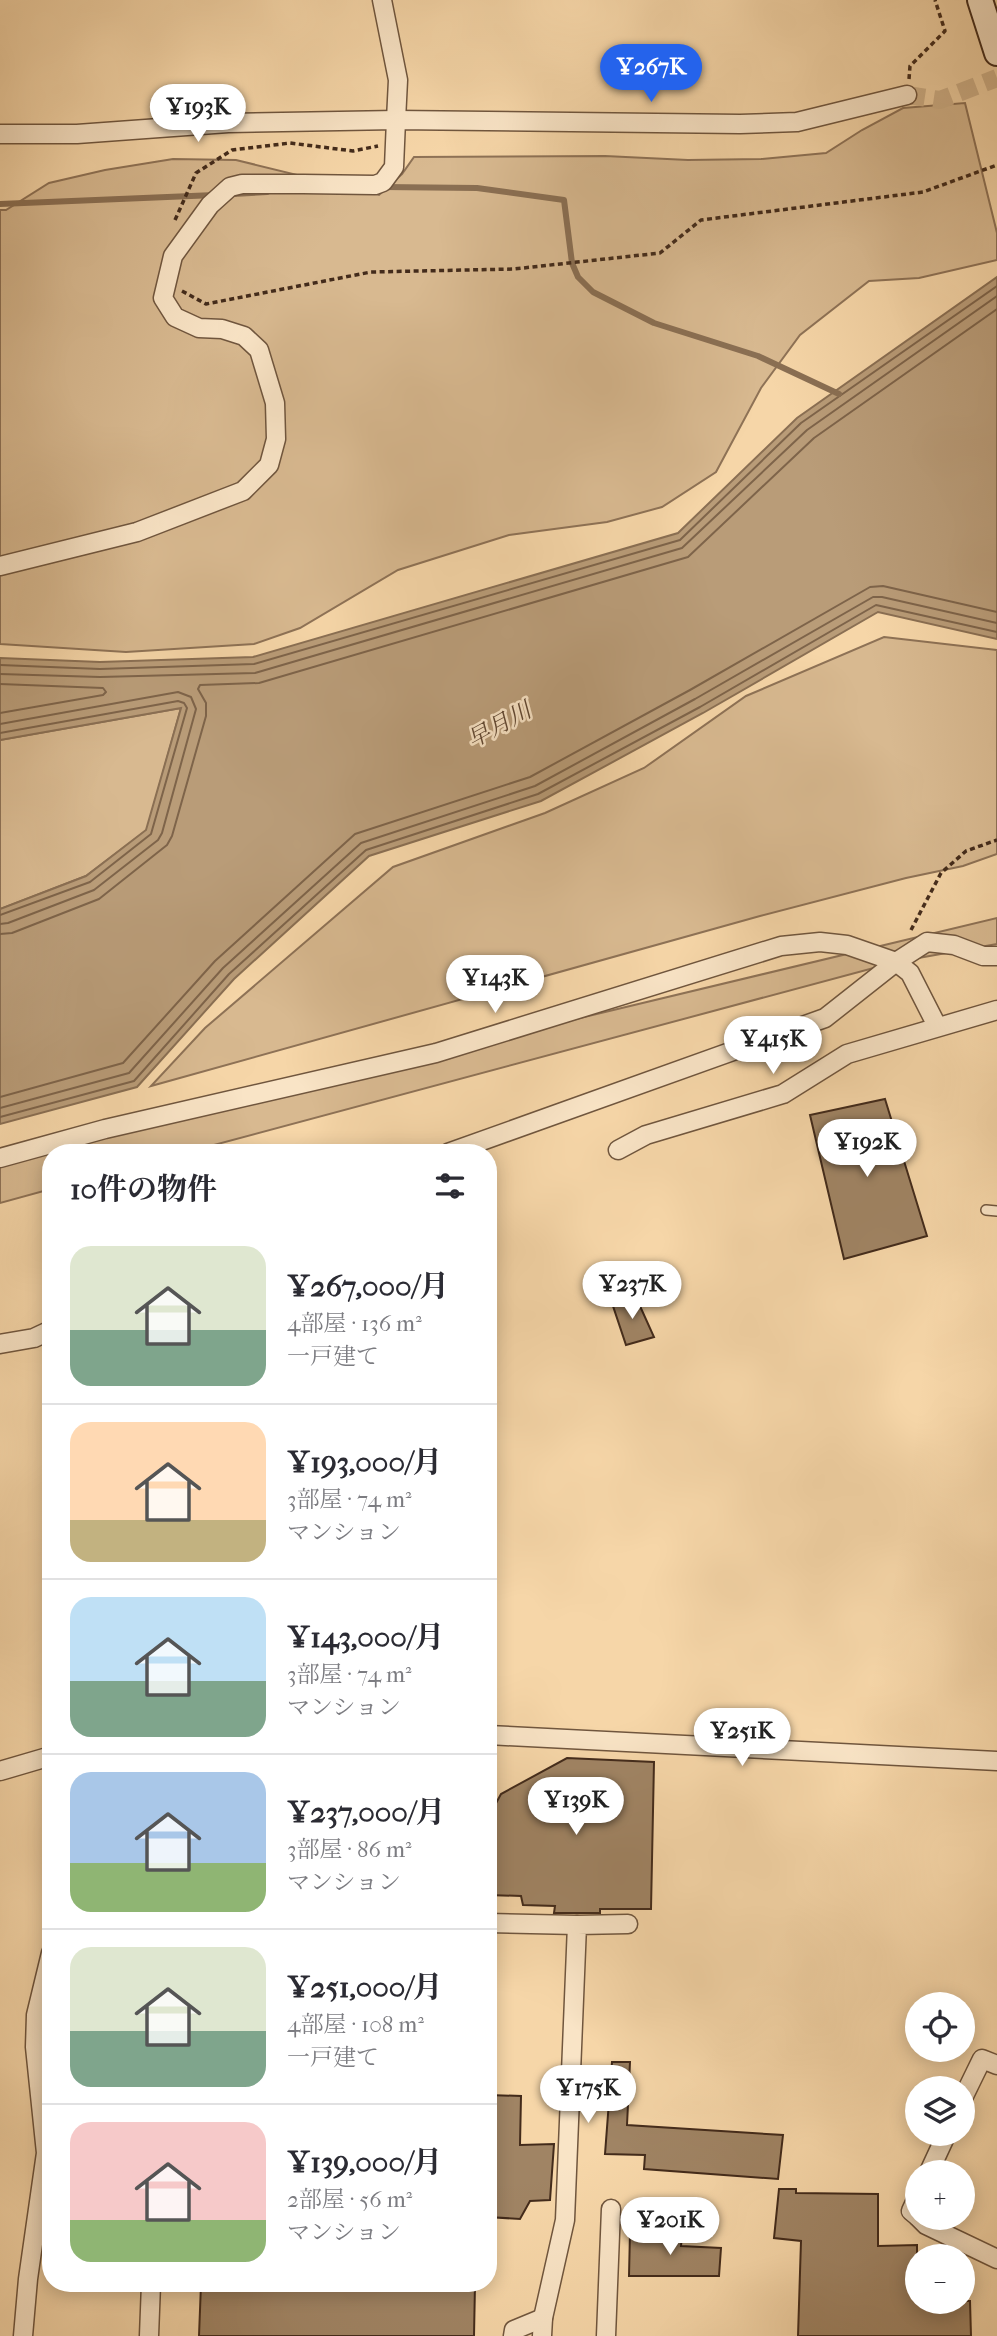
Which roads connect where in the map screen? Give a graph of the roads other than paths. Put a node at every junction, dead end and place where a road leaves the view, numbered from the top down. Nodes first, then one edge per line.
1 (382, 0) edge
2 (980, 0) edge
3 (997, 53) edge
4 (907, 95) tunnel mouth
5 (397, 120) junction
6 (0, 135) edge
7 (0, 566) edge
8 (997, 956) edge
9 (896, 962) junction
10 (997, 1010) edge
11 (937, 1026) junction
12 (51, 1144) edge
13 (473, 1144) edge
14 (42, 1146) edge
15 (618, 1150) dead end
16 (0, 1158) edge
17 (986, 1210) dead end
18 (997, 1211) edge
19 (42, 1334) edge
20 (0, 1344) edge
21 (497, 1735) edge
22 (42, 1759) edge
23 (997, 1761) edge
24 (0, 1771) edge
25 (497, 1923) edge
26 (628, 1924) dead end
27 (576, 1925) junction
28 (42, 1990) edge
29 (997, 2065) edge
30 (974, 2076) edge
31 (42, 2114) edge
32 (42, 2181) edge
33 (611, 2209) dead end
34 (936, 2230) edge
35 (997, 2259) edge
36 (151, 2292) edge
37 (543, 2318) junction
38 (23, 2336) edge
39 (149, 2336) edge
40 (513, 2336) edge
41 (542, 2336) edge
42 (606, 2336) edge

1 - 5 street
2 - 3 main road
4 - 5 street
5 - 6 street
5 - 7 street
8 - 9 street
9 - 11 street
9 - 12 street
9 - 13 street
10 - 11 street
11 - 15 street
14 - 16 street
17 - 18 lane
19 - 20 street
21 - 23 street
22 - 24 street
25 - 27 street
26 - 27 street
27 - 37 street
28 - 31 street
29 - 30 street
32 - 38 street
33 - 42 street
34 - 35 street
36 - 39 street
37 - 40 street
37 - 41 street

